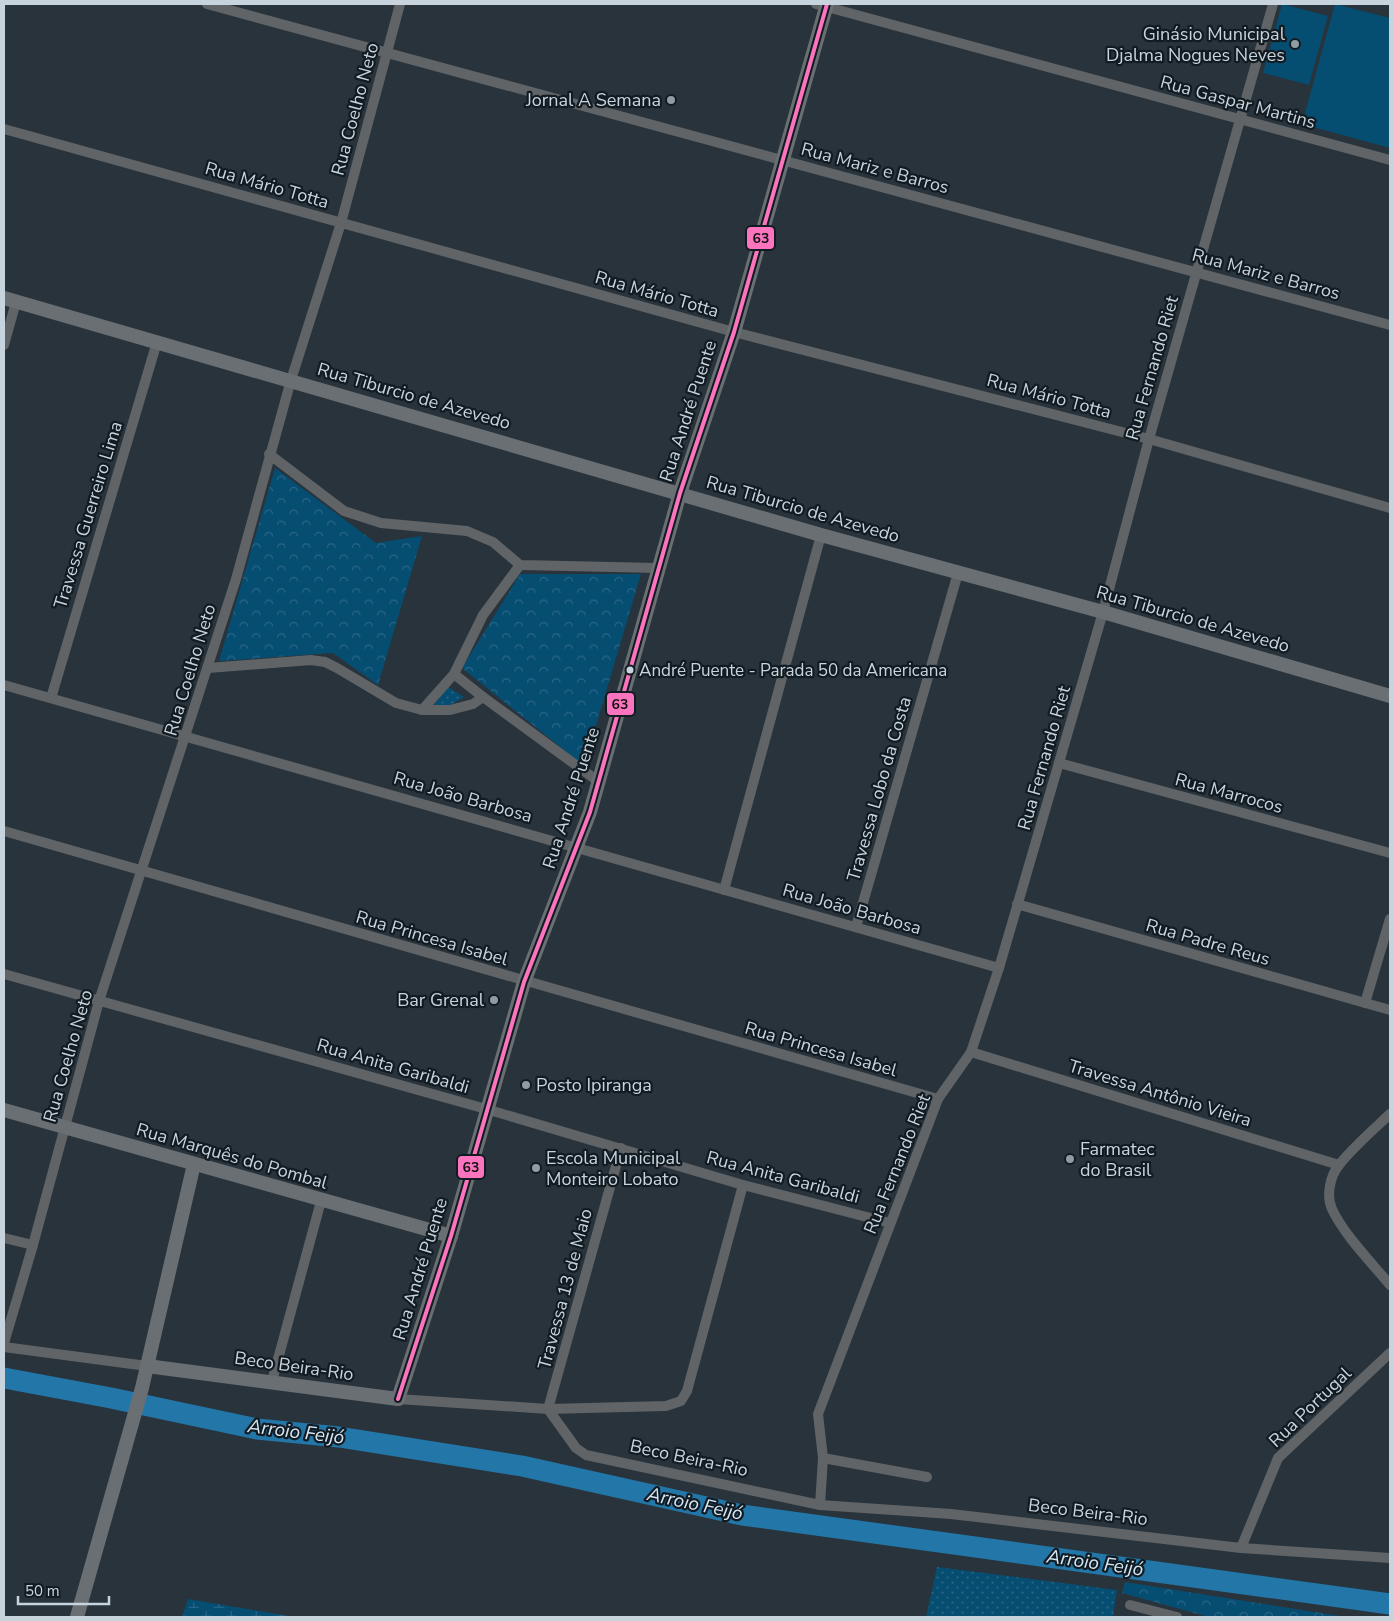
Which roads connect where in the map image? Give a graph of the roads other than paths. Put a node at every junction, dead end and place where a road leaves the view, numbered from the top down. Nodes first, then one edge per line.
1 (207, 4) edge
2 (400, 4) edge
3 (1272, 4) edge
4 (823, 5) edge
5 (387, 51) junction
6 (1239, 120) junction
7 (4, 129) edge
8 (781, 160) junction
9 (1390, 160) edge
10 (341, 223) junction
11 (1197, 272) junction
12 (10, 300) edge
13 (1390, 325) edge
14 (734, 332) junction
15 (157, 342) junction
16 (4, 345) edge
17 (291, 380) junction
18 (1149, 439) junction
19 (269, 454) junction
20 (680, 493) junction
21 (1390, 508) edge
22 (821, 535) junction
23 (520, 565) junction
24 (658, 568) junction
25 (958, 573) junction
26 (1103, 612) junction
27 (208, 668) junction
28 (454, 674) junction
29 (4, 685) edge
30 (1390, 696) edge
31 (483, 697) junction
32 (51, 698) junction
33 (422, 710) junction
34 (187, 737) junction
35 (1059, 764) junction
36 (599, 782) junction
37 (4, 831) edge
38 (578, 846) junction
39 (1390, 854) edge
40 (141, 869) junction
41 (724, 890) junction
42 (1017, 904) junction
43 (1390, 919) edge
44 (856, 927) junction
45 (998, 968) junction
46 (4, 974) edge
47 (524, 982) junction
48 (100, 1001) junction
49 (1365, 1003) junction
50 (1390, 1010) edge
51 (970, 1052) junction
52 (938, 1099) junction
53 (486, 1109) junction
54 (4, 1110) edge
55 (1390, 1114) edge
56 (65, 1127) junction
57 (620, 1148) junction
58 (194, 1164) junction
59 (1339, 1165) junction
60 (743, 1185) junction
61 (321, 1201) junction
62 (890, 1223) junction
63 (451, 1236) junction
64 (4, 1238) edge
65 (33, 1245) junction
66 (1390, 1285) edge
67 (4, 1345) edge
68 (1390, 1353) edge
69 (147, 1366) junction
70 (272, 1381) junction
71 (398, 1399) junction
72 (548, 1409) junction
73 (823, 1458) junction
74 (927, 1477) dead end
75 (820, 1505) junction
76 (1241, 1548) junction
77 (1390, 1558) edge
78 (1130, 1605) dead end
79 (77, 1617) edge
80 (1177, 1617) edge

1 - 5 street, Rua Mariz e Barros
2 - 5 street, Rua Coelho Neto
3 - 6 street, Rua Fernando Riet
4 - 6 street, Rua Gaspar Martins
4 - 8 main road, Rua André Puente
5 - 8 street, Rua Mariz e Barros
5 - 10 street, Rua Coelho Neto
6 - 9 street, Rua Gaspar Martins
6 - 11 street, Rua Fernando Riet
7 - 10 street, Rua Mário Totta
8 - 11 street, Rua Mariz e Barros
8 - 14 main road, Rua André Puente
10 - 14 street, Rua Mário Totta
10 - 17 street, Rua Coelho Neto
11 - 13 street, Rua Mariz e Barros
11 - 18 street, Rua Fernando Riet
12 - 15 main road, Rua Tiburcio de Azevedo
12 - 16 street
14 - 18 street, Rua Mário Totta
14 - 20 main road, Rua André Puente
15 - 17 main road, Rua Tiburcio de Azevedo
15 - 32 street, Travessa Guerreiro Lima
17 - 19 street, Rua Coelho Neto
17 - 20 main road, Rua Tiburcio de Azevedo
18 - 21 street, Rua Mário Totta
18 - 26 street, Rua Fernando Riet
19 - 23 street
19 - 27 street, Rua Coelho Neto
20 - 22 main road, Rua Tiburcio de Azevedo
20 - 24 main road, Rua André Puente
22 - 25 main road, Rua Tiburcio de Azevedo
22 - 41 street
23 - 24 street
23 - 28 street
24 - 36 main road, Rua André Puente
25 - 26 main road, Rua Tiburcio de Azevedo
25 - 44 street, Travessa Lobo da Costa
26 - 30 main road, Rua Tiburcio de Azevedo
26 - 35 street, Rua Fernando Riet
27 - 33 street
27 - 34 street, Rua Coelho Neto
28 - 31 street
28 - 33 street
29 - 32 street, Rua João Barbosa
31 - 33 street
31 - 36 street
32 - 34 street, Rua João Barbosa
34 - 38 street, Rua João Barbosa
34 - 40 street, Rua Coelho Neto
35 - 39 street, Rua Marrocos
35 - 42 street, Rua Fernando Riet
36 - 38 main road, Rua André Puente
37 - 40 street, Rua Princesa Isabel
38 - 41 street, Rua João Barbosa
38 - 47 main road, Rua André Puente
40 - 47 street, Rua Princesa Isabel
40 - 48 street, Rua Coelho Neto
41 - 44 street, Rua João Barbosa
42 - 45 street, Rua Fernando Riet
42 - 49 street, Rua Padre Reus
43 - 49 street
44 - 45 street, Rua João Barbosa
45 - 51 street, Rua Fernando Riet
46 - 48 street, Rua Anita Garibaldi
47 - 52 street, Rua Princesa Isabel
47 - 53 main road, Rua André Puente
48 - 53 street, Rua Anita Garibaldi
48 - 56 street, Rua Coelho Neto
49 - 50 street, Rua Padre Reus
51 - 52 street, Rua Fernando Riet
51 - 59 street, Travessa Antônio Vieira
52 - 62 street, Rua Fernando Riet
53 - 57 street, Rua Anita Garibaldi
53 - 63 main road, Rua André Puente
54 - 56 main road, Rua Marquês do Pombal
55 - 59 street
56 - 58 main road, Rua Marquês do Pombal
56 - 65 street, Rua Coelho Neto
57 - 60 street, Rua Anita Garibaldi
57 - 72 street, Travessa 13 de Maio
58 - 61 main road, Rua Marquês do Pombal
58 - 69 main road
59 - 66 street
60 - 62 street, Rua Anita Garibaldi
60 - 72 street
61 - 63 main road, Rua Marquês do Pombal
61 - 70 street
62 - 73 street, Rua Fernando Riet
63 - 71 main road, Rua André Puente
64 - 65 street
65 - 67 street, Rua Coelho Neto
67 - 69 street, Beco Beira-Rio
68 - 76 street, Rua Portugal
69 - 70 main road, Beco Beira-Rio
69 - 79 main road
70 - 71 main road, Beco Beira-Rio
71 - 72 street, Beco Beira-Rio
72 - 75 street, Beco Beira-Rio
73 - 74 street
73 - 75 street, Rua Fernando Riet
75 - 76 street, Beco Beira-Rio
76 - 77 street, Beco Beira-Rio
78 - 80 street

